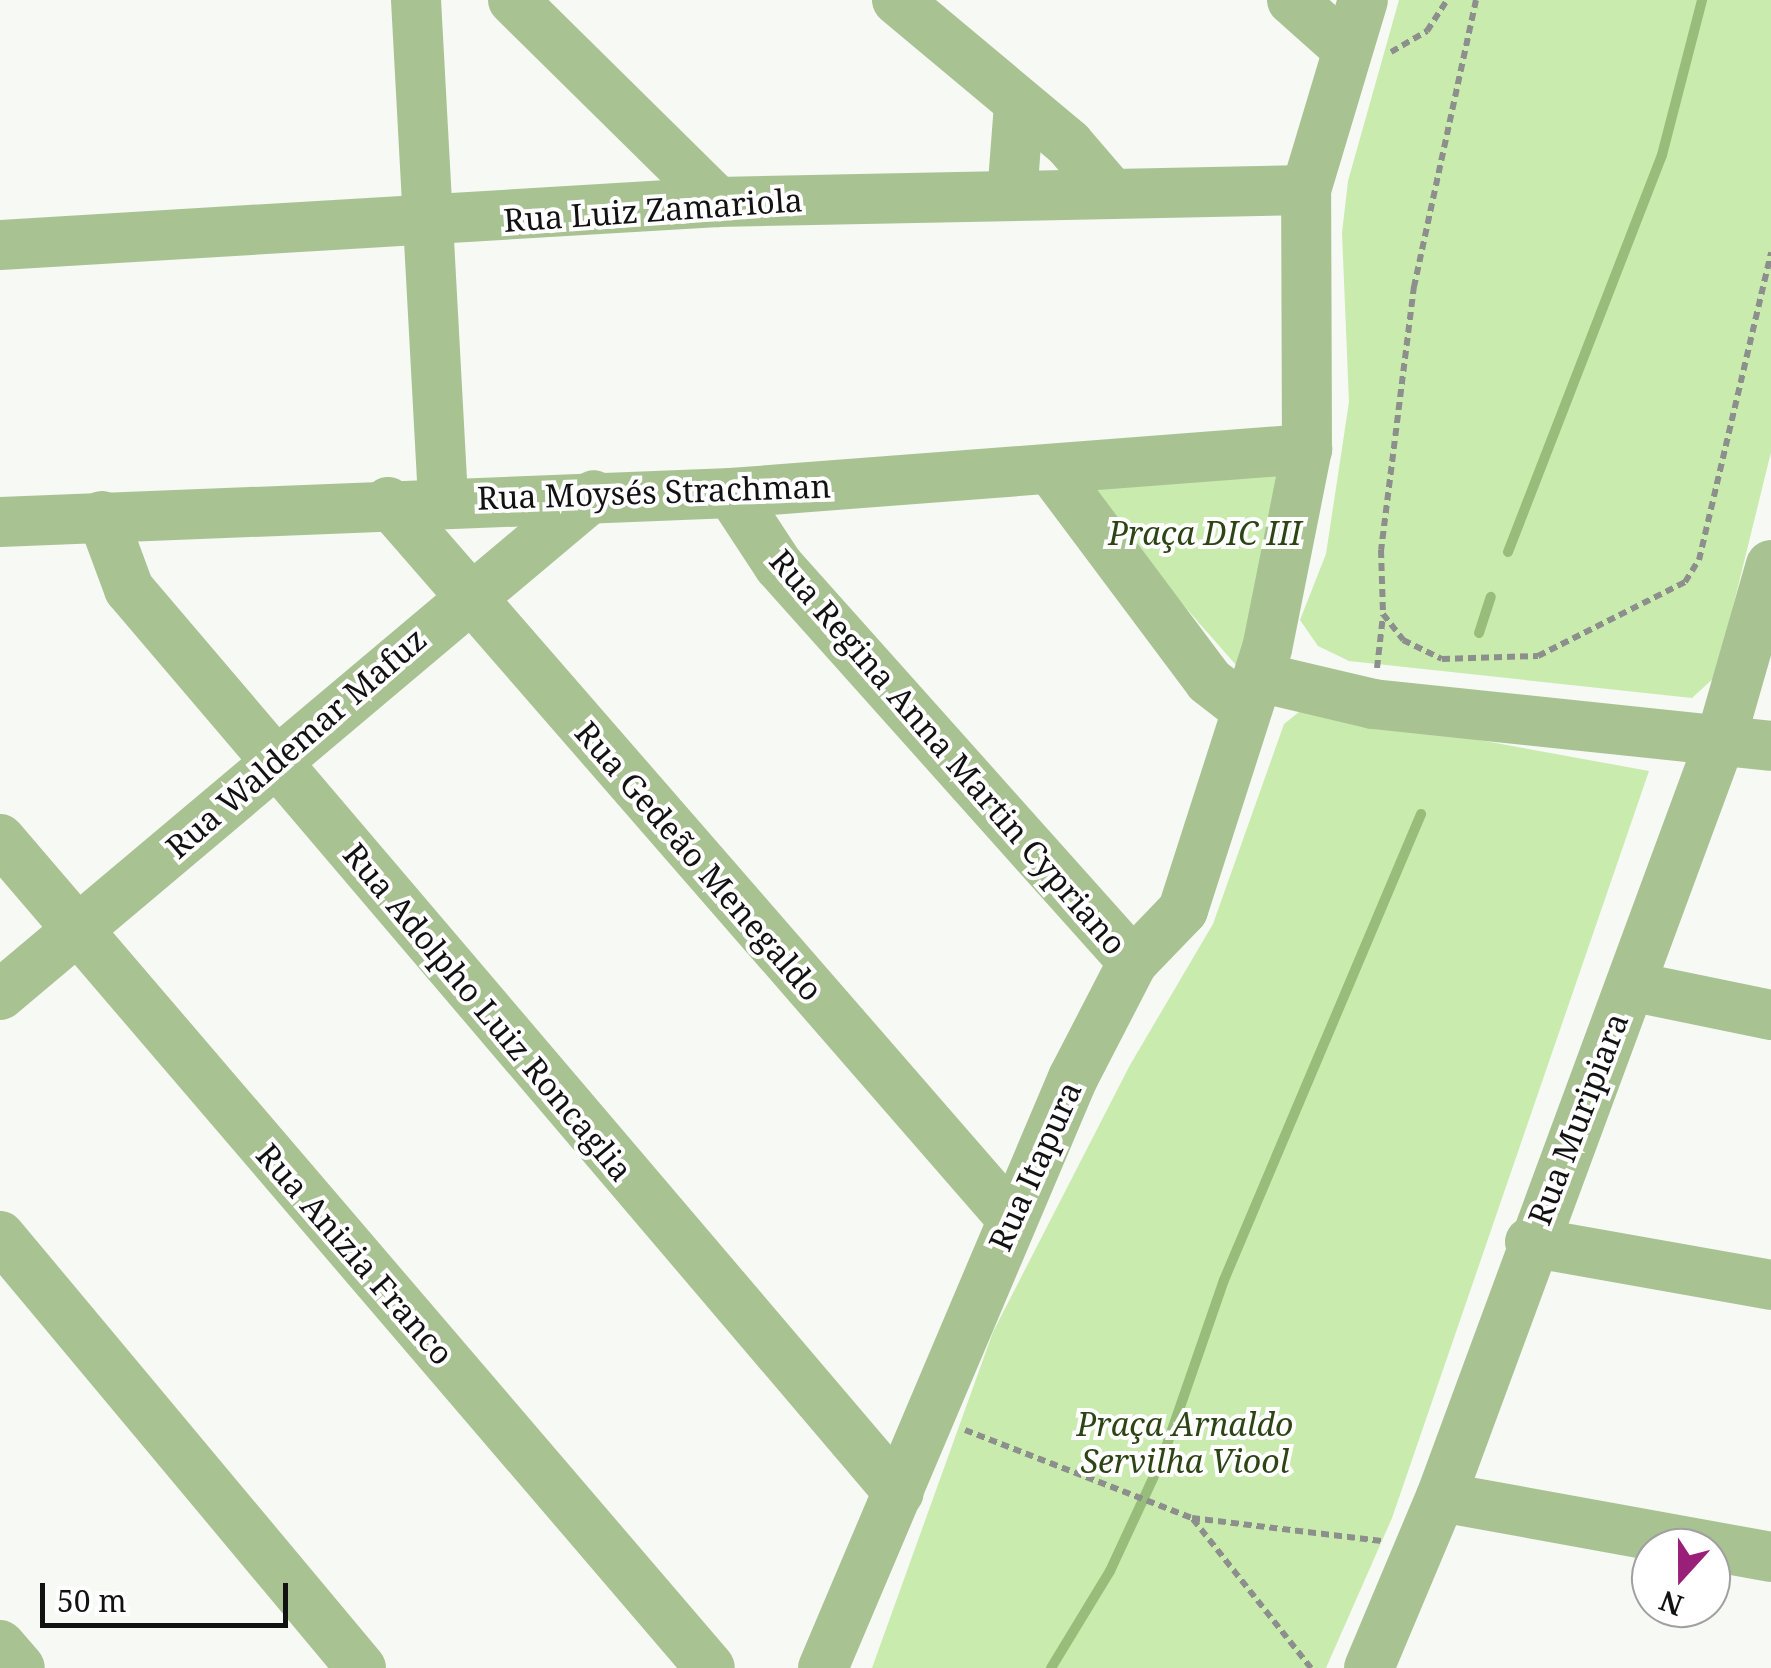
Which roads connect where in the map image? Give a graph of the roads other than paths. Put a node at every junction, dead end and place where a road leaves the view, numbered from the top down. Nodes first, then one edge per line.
1 (416, 0) edge
2 (512, 0) edge
3 (897, 0) edge
4 (1292, 0) edge
5 (1363, 0) edge
6 (1344, 58) junction
7 (1020, 105) junction
8 (1306, 190) junction
9 (1112, 194) junction
10 (1012, 196) junction
11 (718, 202) junction
12 (430, 225) junction
13 (0, 245) edge
14 (1306, 449) junction
15 (1052, 471) junction
16 (731, 493) junction
17 (594, 495) junction
18 (443, 499) junction
19 (388, 502) junction
20 (102, 516) junction
21 (0, 522) edge
22 (1771, 565) edge
23 (466, 596) junction
24 (1765, 620) edge
25 (1252, 692) junction
26 (1721, 739) junction
27 (1771, 746) edge
28 (276, 763) junction
29 (0, 839) edge
30 (77, 932) junction
31 (1133, 962) junction
32 (1630, 986) junction
33 (0, 995) edge
34 (1771, 1015) edge
35 (1012, 1219) junction
36 (0, 1236) edge
37 (1530, 1242) junction
38 (1771, 1285) edge
39 (899, 1493) junction
40 (1441, 1497) junction
41 (1771, 1557) edge
42 (0, 1645) edge
43 (20, 1668) edge
44 (361, 1668) edge
45 (710, 1668) edge
46 (823, 1668) edge
47 (1369, 1668) edge

1 - 12 street
2 - 11 street
3 - 7 street
4 - 6 street
5 - 6 street, Rua Itapura
6 - 8 street, Rua Itapura
7 - 9 street
7 - 10 street
8 - 9 street, Rua Luiz Zamariola
8 - 14 street, Rua Itapura
9 - 10 street, Rua Luiz Zamariola
10 - 11 street, Rua Luiz Zamariola
11 - 12 street, Rua Luiz Zamariola
12 - 13 street, Rua Luiz Zamariola
12 - 18 street
14 - 15 street, Rua Moysés Strachman
14 - 25 street, Rua Itapura
15 - 16 street, Rua Moysés Strachman
15 - 25 street
16 - 17 street, Rua Moysés Strachman
16 - 31 street, Rua Regina Anna Martin Cypriano
17 - 18 street, Rua Moysés Strachman
17 - 23 street, Rua Waldemar Mafuz
18 - 19 street, Rua Moysés Strachman
19 - 20 street, Rua Moysés Strachman
19 - 23 street, Rua Gedeão Menegaldo
20 - 21 street, Rua Moysés Strachman
20 - 28 street, Rua Adolpho Luiz Roncaglia
22 - 24 street, Rua Muripiara
23 - 28 street, Rua Waldemar Mafuz
23 - 35 street, Rua Gedeão Menegaldo
24 - 26 street, Rua Muripiara
25 - 26 street
25 - 31 street, Rua Itapura
26 - 27 street
26 - 32 street, Rua Muripiara
28 - 30 street, Rua Waldemar Mafuz
28 - 39 street, Rua Adolpho Luiz Roncaglia
29 - 30 street, Rua Anizia Franco
30 - 33 street, Rua Waldemar Mafuz
30 - 45 street, Rua Anizia Franco
31 - 35 street, Rua Itapura
32 - 34 street
32 - 37 street, Rua Muripiara
35 - 39 street, Rua Itapura
36 - 44 street
37 - 38 street
37 - 40 street, Rua Muripiara
39 - 46 street, Rua Itapura
40 - 41 street
40 - 47 street, Rua Muripiara
42 - 43 street

